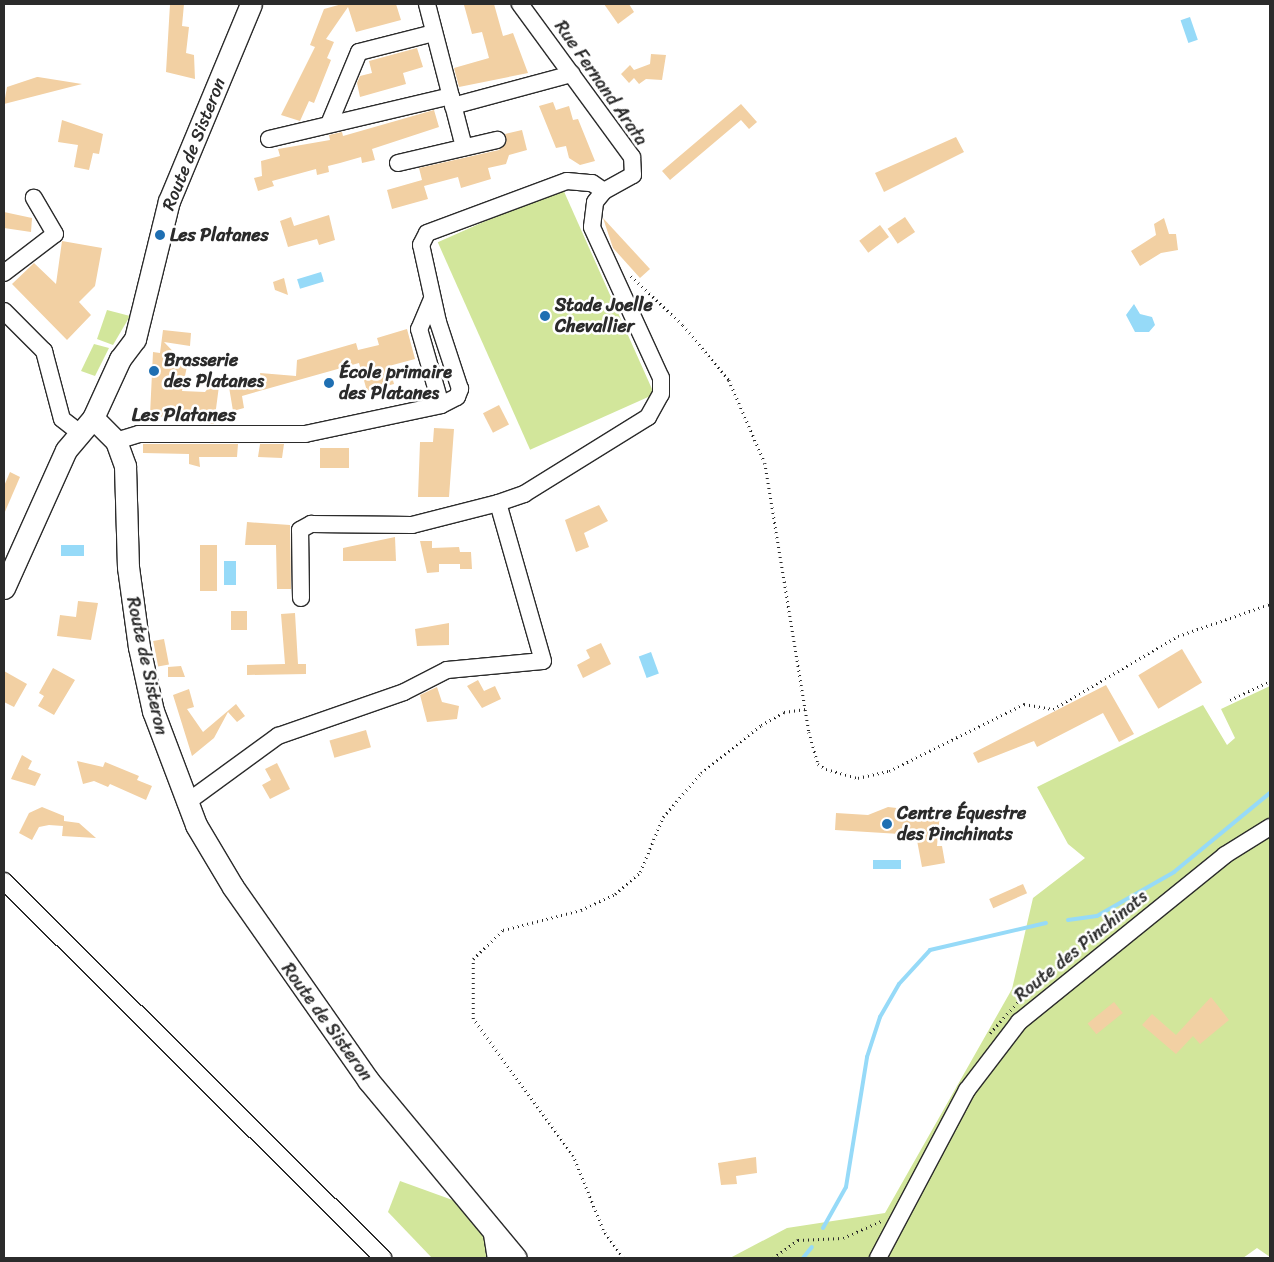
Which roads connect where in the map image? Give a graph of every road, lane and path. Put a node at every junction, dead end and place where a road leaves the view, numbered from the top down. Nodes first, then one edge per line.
1 (251, 4) edge
2 (427, 4) edge
3 (520, 4) edge
4 (434, 33) junction
5 (572, 74) junction
6 (452, 101) junction
7 (329, 124) junction
8 (269, 139) dead end
9 (497, 140) dead end
10 (464, 147) junction
11 (398, 163) dead end
12 (604, 191) junction
13 (34, 198) dead end
14 (625, 270) dead end
15 (4, 272) edge
16 (433, 295) junction
17 (4, 310) edge
18 (441, 405) junction
19 (86, 426) junction
20 (116, 441) junction
21 (498, 503) junction
22 (4, 588) edge
23 (301, 598) dead end
24 (1270, 604) edge
25 (1270, 681) edge
26 (1230, 700) dead end
27 (806, 709) junction
28 (186, 803) junction
29 (1270, 827) edge
30 (4, 881) edge
31 (1064, 962) dead end
32 (985, 1041) dead end
33 (886, 1215) dead end
34 (490, 1226) junction
35 (383, 1258) edge
36 (496, 1258) edge
37 (516, 1258) edge
38 (623, 1258) edge
39 (773, 1258) edge
40 (878, 1258) edge

1 - 19 main road, Route de Sisteron
2 - 4 street
3 - 5 street, Rue Fernand Arata
4 - 6 street
4 - 7 street
5 - 6 street
5 - 12 street, Rue Fernand Arata
6 - 7 street
6 - 10 street
7 - 8 street
9 - 10 street
10 - 11 street
12 - 16 street
12 - 21 street
13 - 15 street
14 - 27 path
16 - 18 street
16 - 18 street
17 - 19 street
18 - 20 street
19 - 20 main road
19 - 22 main road, Route de Sisteron
20 - 28 main road, Route de Sisteron
21 - 23 street
21 - 28 street
24 - 27 path
25 - 26 path
27 - 38 path
28 - 34 main road, Route de Sisteron
29 - 40 street, Route des Pinchinats
30 - 35 street
31 - 32 path
33 - 39 path
34 - 36 street
34 - 37 main road, Route de Sisteron

